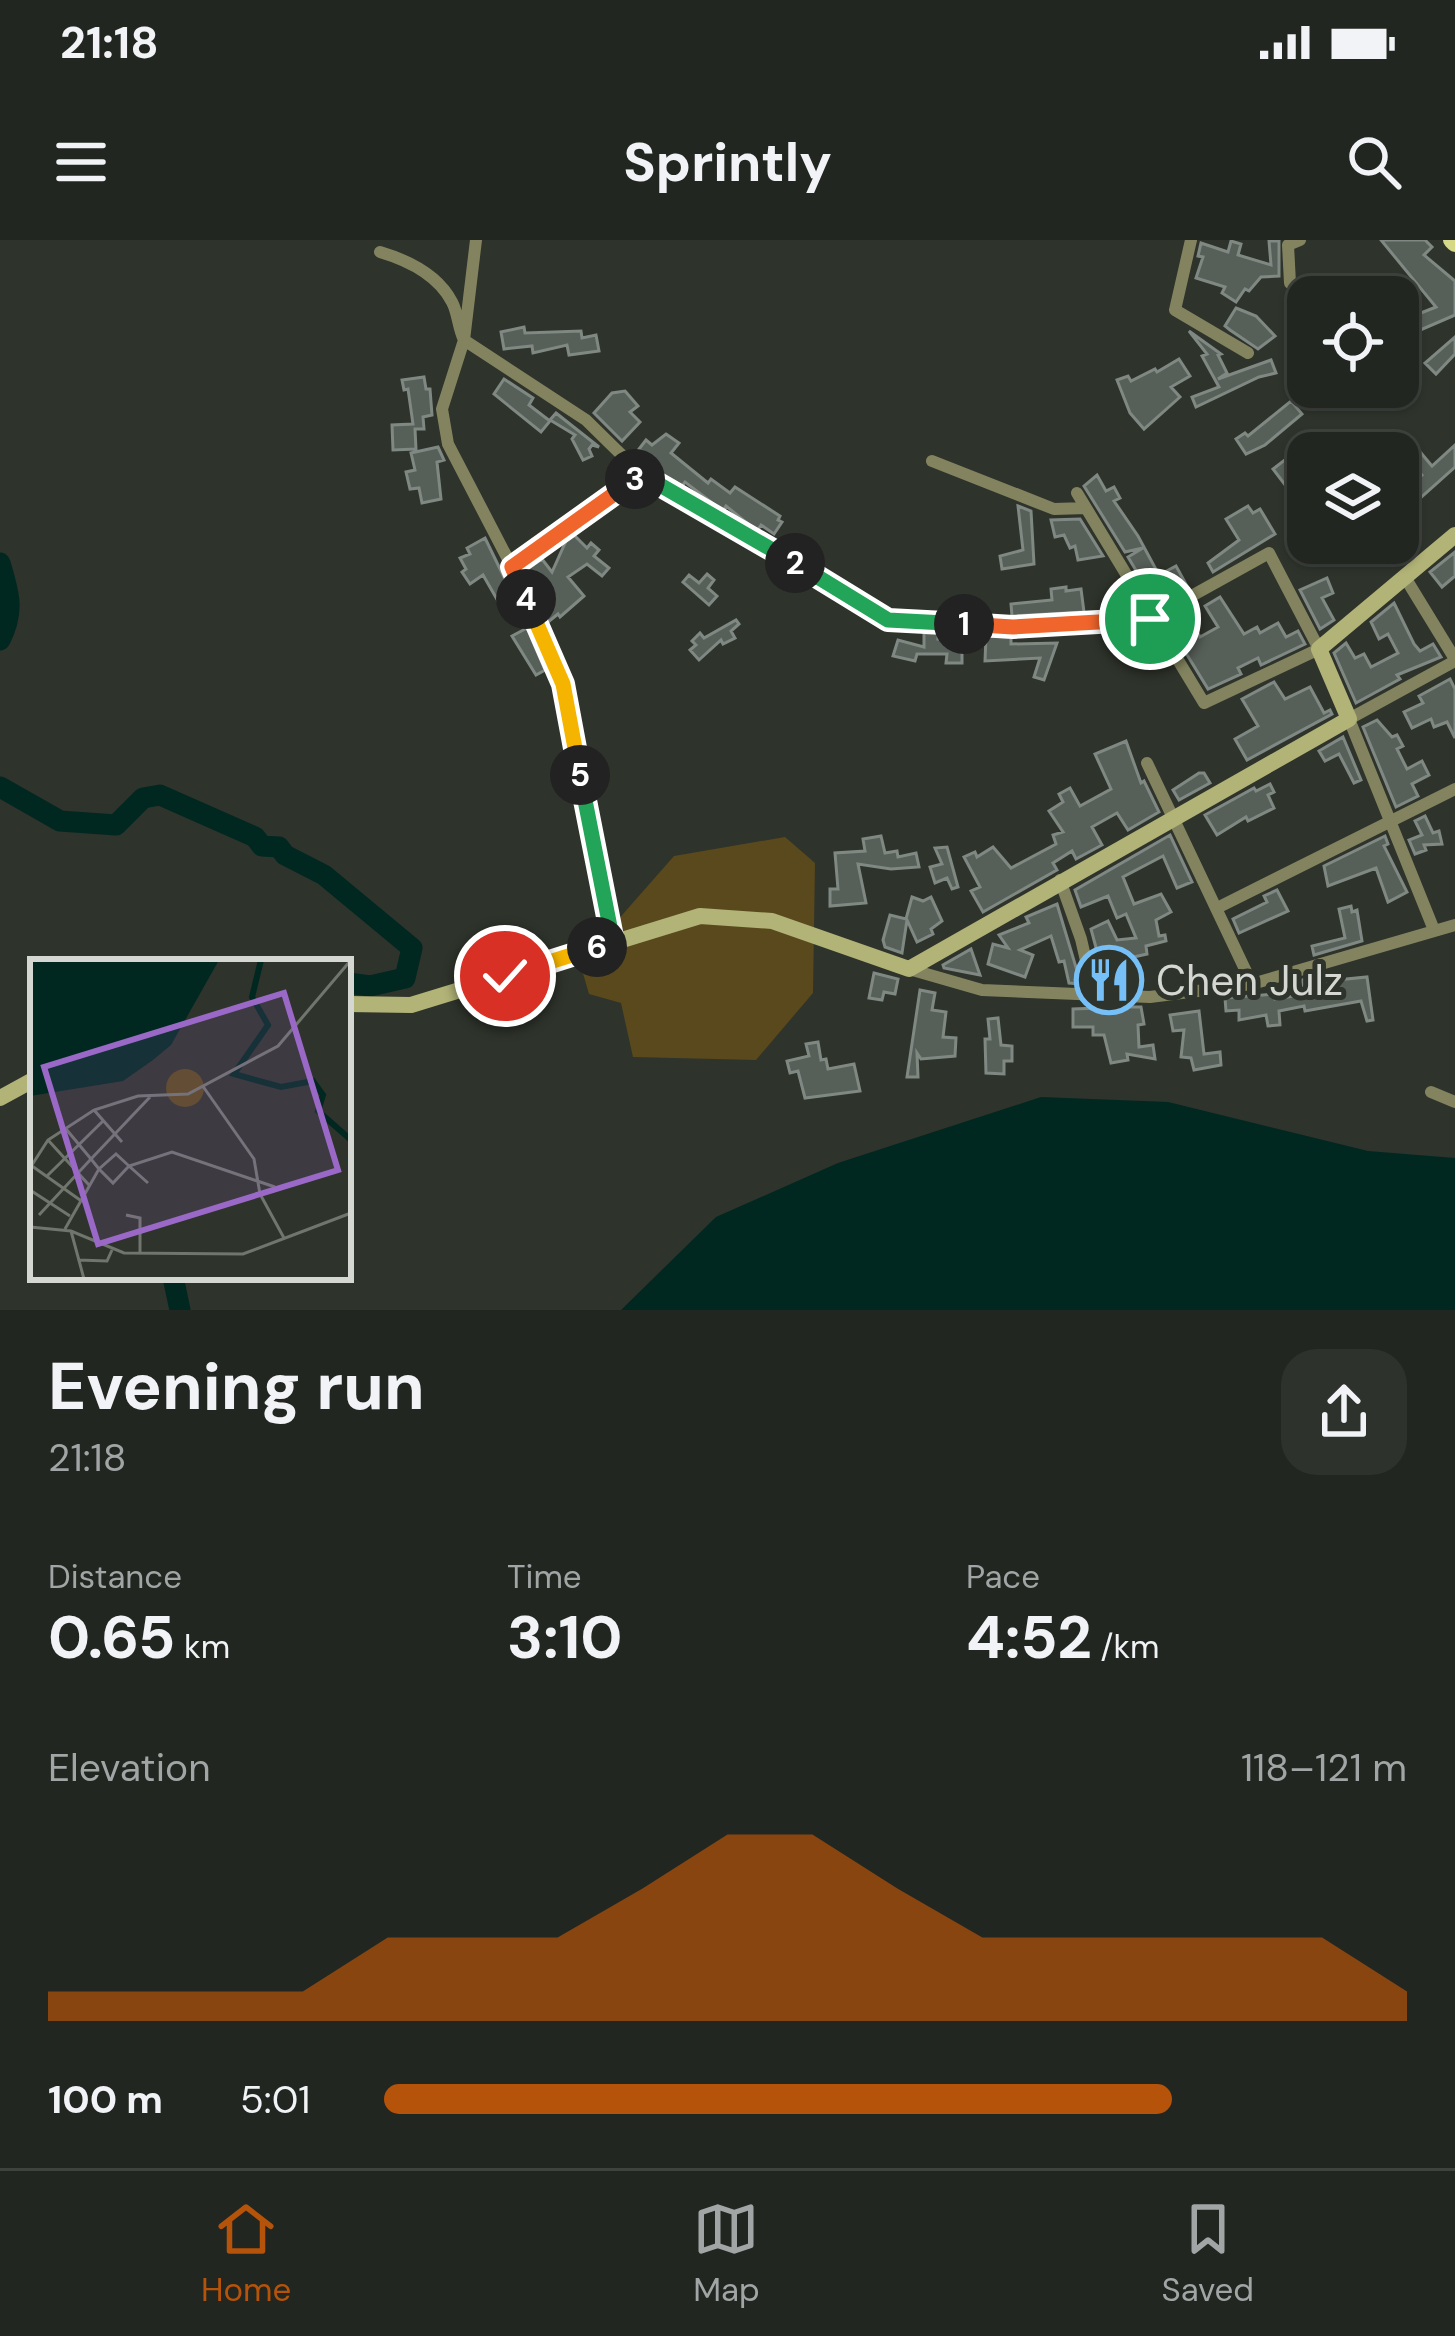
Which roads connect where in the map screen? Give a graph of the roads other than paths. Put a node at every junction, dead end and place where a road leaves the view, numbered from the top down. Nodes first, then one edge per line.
1 (476, 240) edge
2 (1191, 240) edge
3 (1300, 240) edge
4 (380, 252) dead end
5 (1290, 276) edge
6 (464, 340) junction
7 (1248, 353) dead end
8 (932, 461) dead end
9 (641, 474) junction
10 (1077, 493) dead end
11 (1086, 508) junction
12 (1455, 535) edge
13 (512, 567) junction
14 (1406, 579) junction
15 (1150, 619) junction
16 (1319, 649) junction
17 (1455, 660) edge
18 (1349, 719) junction
19 (1147, 764) dead end
20 (1455, 789) edge
21 (1175, 818) junction
22 (1392, 822) junction
23 (1060, 880) junction
24 (1217, 908) junction
25 (1455, 925) edge
26 (1434, 931) junction
27 (613, 942) junction
28 (909, 969) junction
29 (1252, 984) junction
30 (1094, 995) junction
31 (351, 1004) edge
32 (30, 1082) edge
33 (1431, 1092) dead end
34 (0, 1097) edge
35 (1455, 1102) edge

1 - 6 street
2 - 7 street
3 - 5 street
4 - 6 street
6 - 9 street
6 - 13 street
8 - 11 street
9 - 13 street
9 - 15 street
10 - 11 street
11 - 15 street
12 - 14 street
13 - 27 street
14 - 16 street
14 - 17 street
15 - 16 street
15 - 16 street
16 - 18 street
17 - 18 street
18 - 21 street
18 - 22 street
19 - 21 street
20 - 22 street
21 - 23 street
21 - 24 street
22 - 24 street
22 - 26 street
23 - 28 street
23 - 30 street
24 - 29 street
25 - 26 street
26 - 29 street
27 - 28 street
27 - 31 street
28 - 30 street
29 - 30 street
32 - 34 street
33 - 35 street

